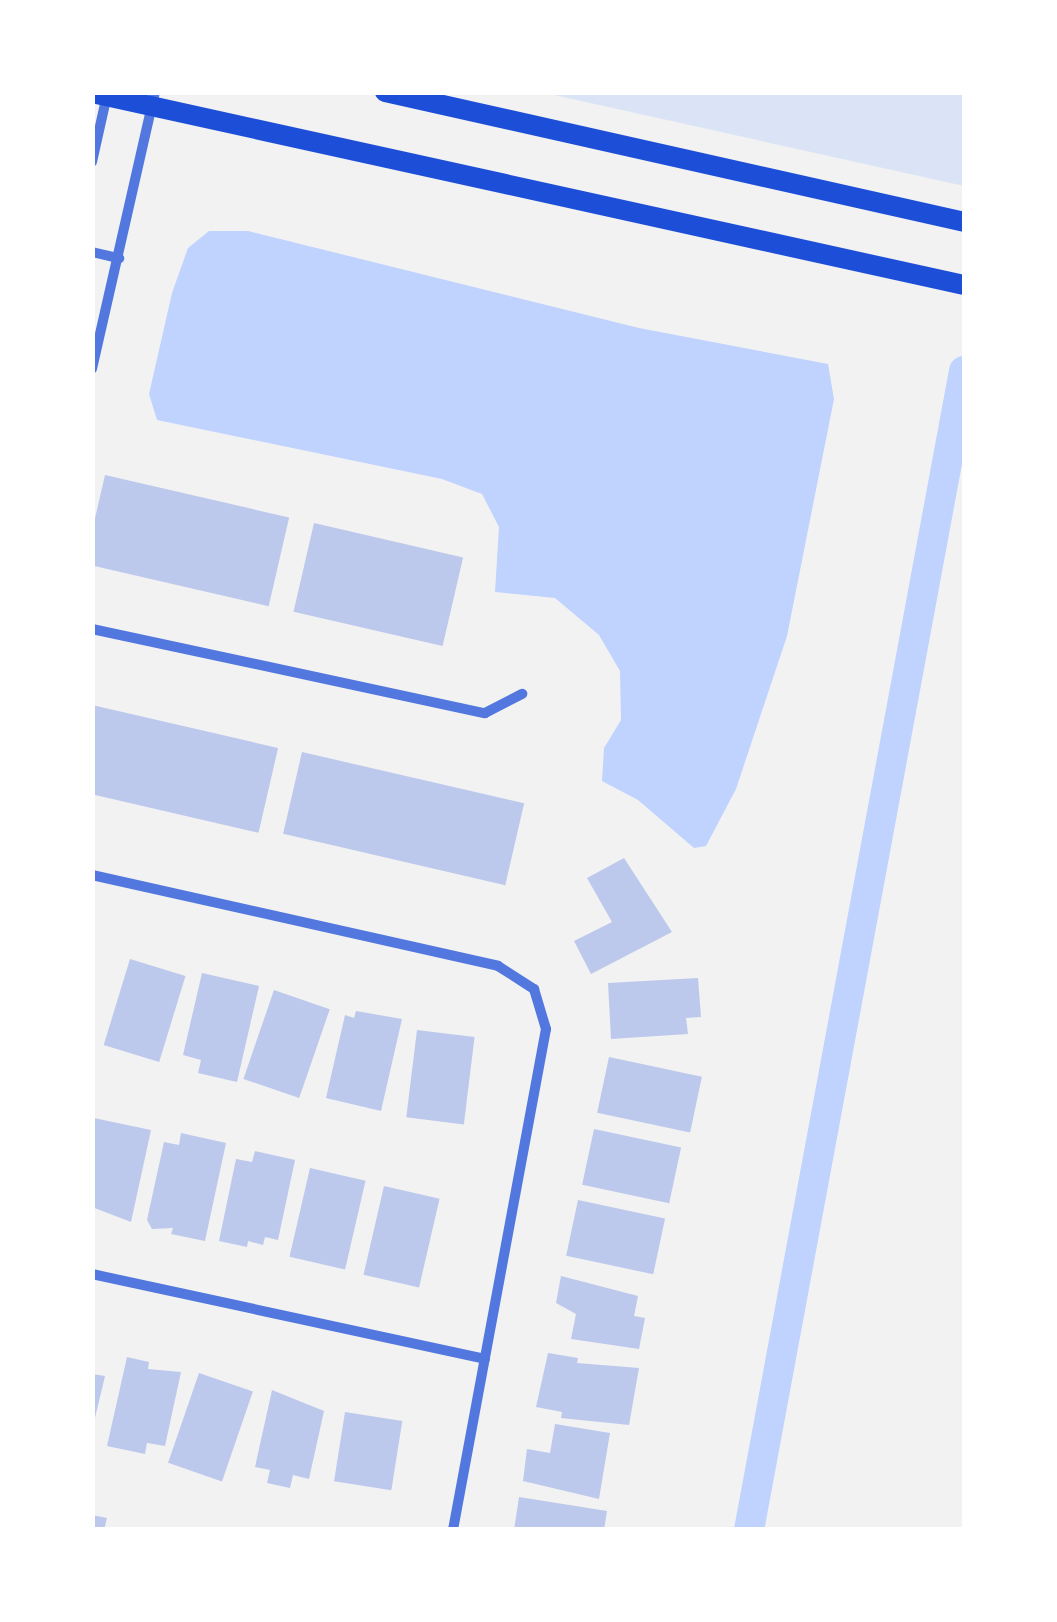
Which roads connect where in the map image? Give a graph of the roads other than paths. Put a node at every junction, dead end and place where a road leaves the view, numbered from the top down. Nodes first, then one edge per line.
1 (385, 92) edge
2 (102, 94) edge
3 (154, 99) edge
4 (92, 162) edge
5 (964, 222) edge
6 (92, 252) edge
7 (119, 258) junction
8 (964, 286) edge
9 (92, 369) edge
10 (92, 629) edge
11 (522, 694) dead end
12 (92, 875) edge
13 (92, 1274) edge
14 (484, 1359) junction
15 (453, 1530) edge

1 - 5 main road
2 - 3 main road
2 - 4 street
3 - 7 street
3 - 8 main road
6 - 7 street
7 - 9 street
10 - 11 street
12 - 14 street
13 - 14 street
14 - 15 street

